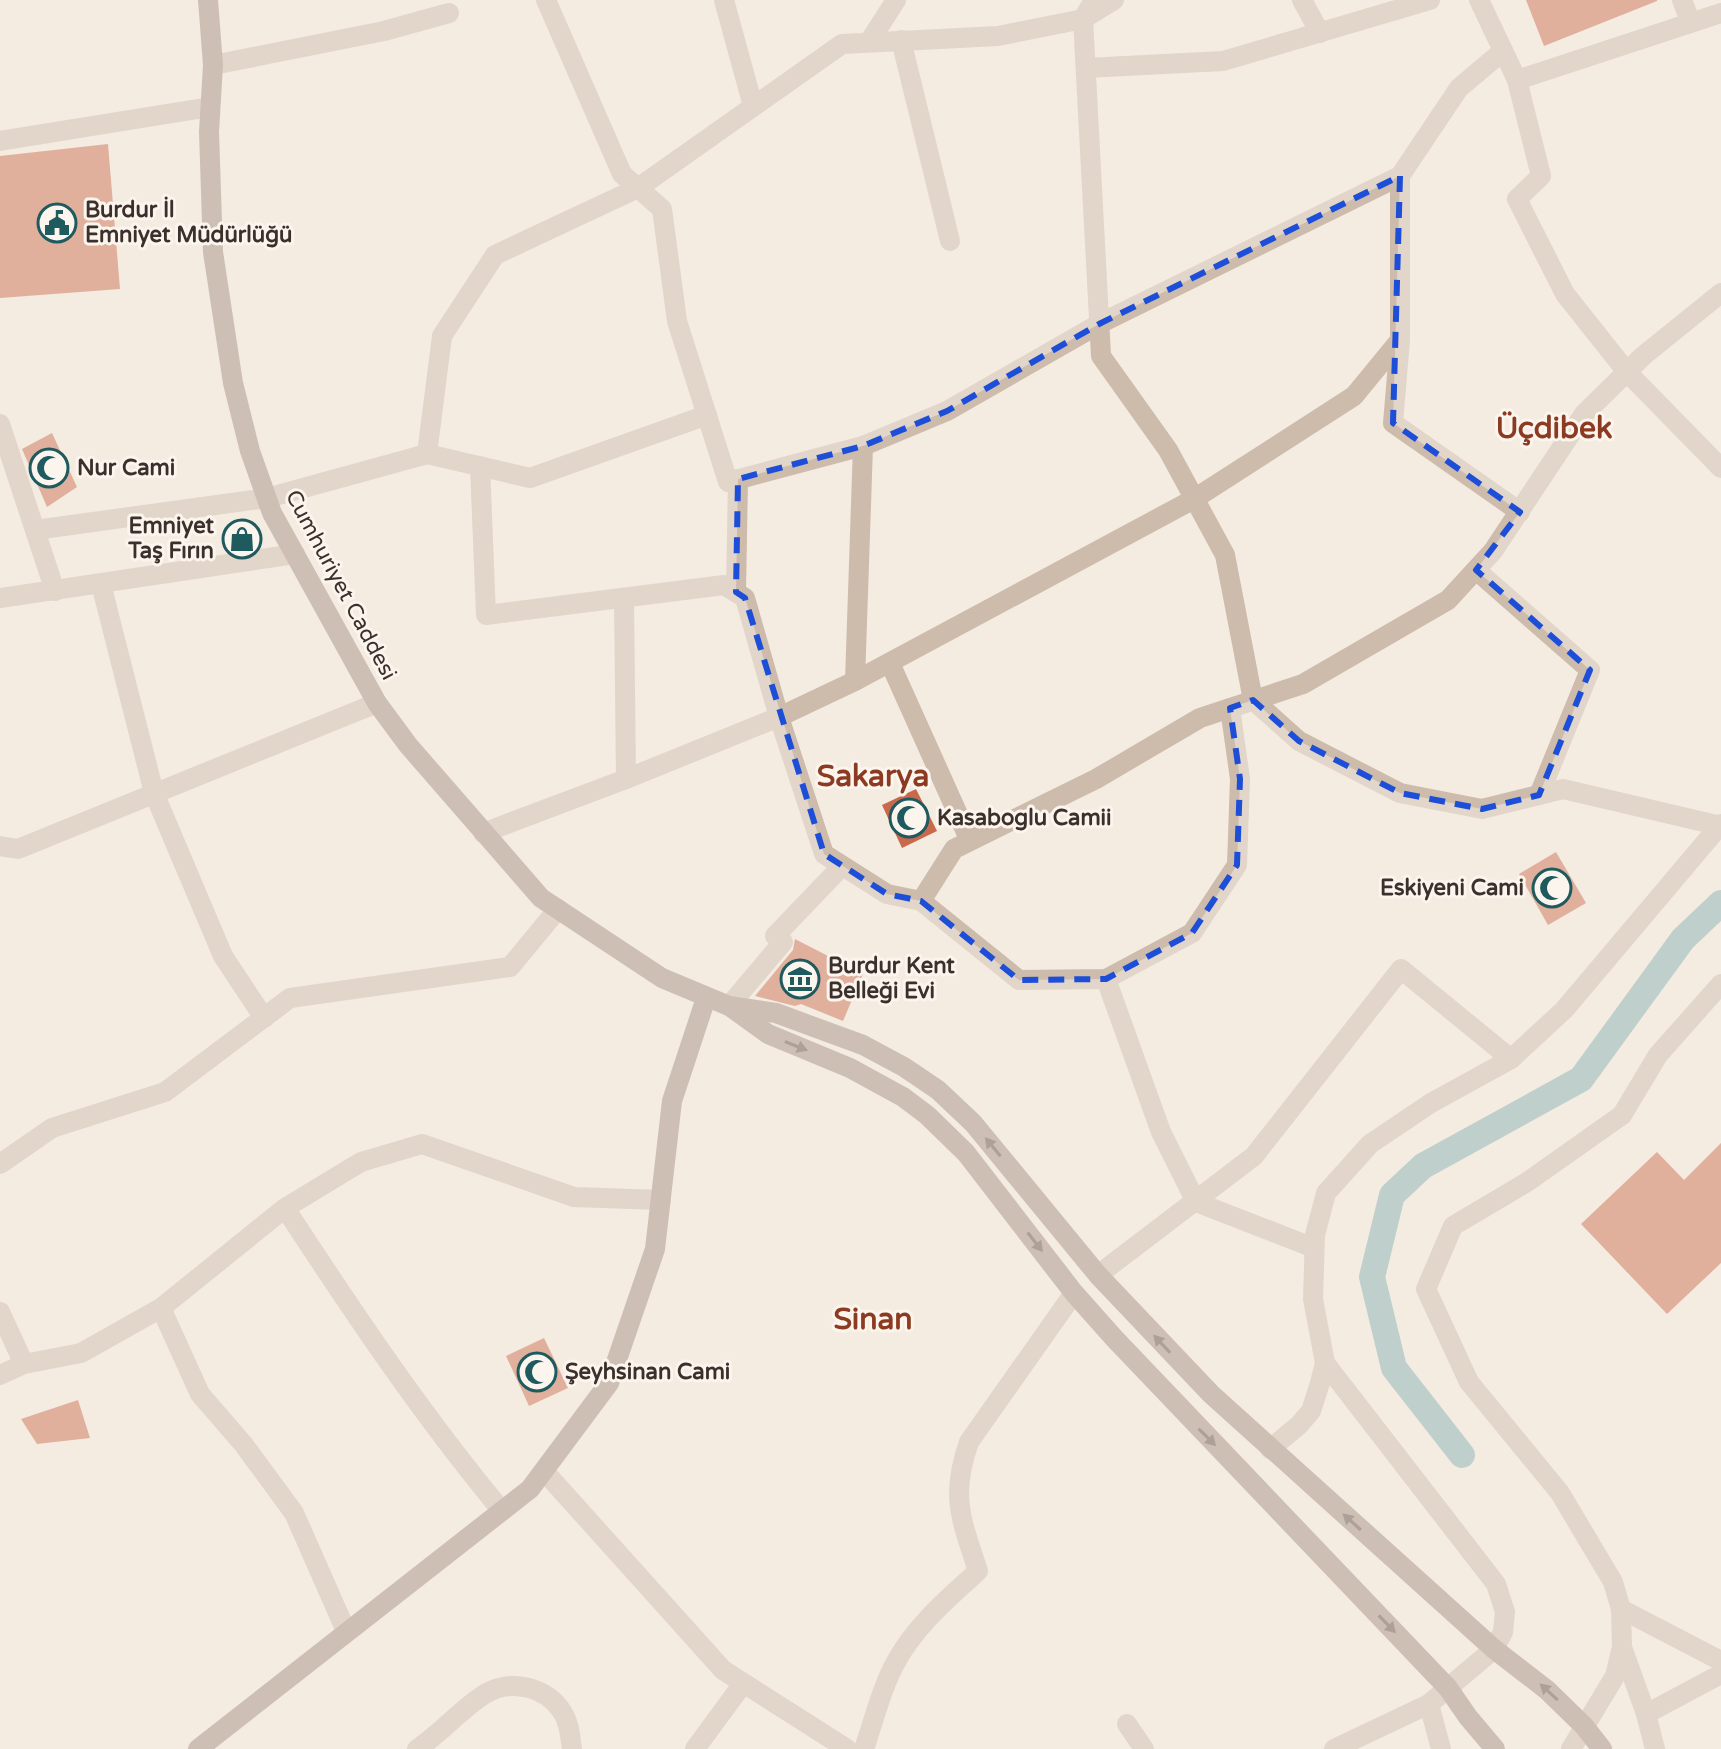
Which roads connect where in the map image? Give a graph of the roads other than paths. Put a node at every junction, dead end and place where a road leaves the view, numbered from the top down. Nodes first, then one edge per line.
1 (208, 0) edge
2 (546, 0) edge
3 (724, 0) edge
4 (896, 0) edge
5 (1094, 0) edge
6 (1114, 0) edge
7 (1302, 0) edge
8 (1430, 0) edge
9 (1479, 0) edge
10 (1682, 0) edge
11 (449, 13) dead end
12 (1721, 13) edge
13 (1083, 19) junction
14 (1691, 23) junction
15 (1320, 33) junction
16 (901, 40) junction
17 (869, 42) junction
18 (1503, 51) junction
19 (213, 65) junction
20 (1086, 68) junction
21 (1517, 80) junction
22 (753, 106) junction
23 (210, 107) junction
24 (0, 141) edge
25 (1400, 176) junction
26 (638, 188) junction
27 (950, 241) dead end
28 (1721, 293) edge
29 (1099, 324) junction
30 (1400, 340) junction
31 (1627, 372) junction
32 (707, 415) junction
33 (0, 424) edge
34 (863, 446) junction
35 (427, 454) junction
36 (480, 466) junction
37 (1721, 468) edge
38 (738, 479) junction
39 (267, 498) junction
40 (1194, 499) junction
41 (1520, 512) junction
42 (35, 530) junction
43 (295, 554) junction
44 (1476, 570) junction
45 (101, 584) junction
46 (55, 591) junction
47 (736, 592) junction
48 (0, 598) edge
49 (624, 599) junction
50 (890, 663) junction
51 (855, 681) junction
52 (1253, 700) junction
53 (377, 703) junction
54 (1230, 708) junction
55 (779, 717) junction
56 (626, 779) junction
57 (154, 793) junction
58 (1539, 795) junction
59 (1720, 826) edge
60 (483, 833) junction
61 (970, 841) junction
62 (0, 846) edge
63 (842, 866) junction
64 (921, 901) junction
65 (558, 909) junction
66 (1106, 979) junction
67 (1721, 984) edge
68 (706, 998) junction
69 (729, 1006) junction
70 (264, 1018) junction
71 (1511, 1059) junction
72 (0, 1164) edge
73 (661, 1200) junction
74 (1196, 1202) junction
75 (285, 1208) junction
76 (1314, 1248) junction
77 (1098, 1275) junction
78 (1074, 1293) junction
79 (161, 1308) junction
80 (0, 1312) edge
81 (1325, 1363) junction
82 (24, 1364) junction
83 (0, 1375) edge
84 (1270, 1449) junction
85 (544, 1471) junction
86 (502, 1511) junction
87 (1621, 1609) junction
88 (346, 1631) junction
89 (1622, 1647) junction
90 (1494, 1649) junction
91 (1721, 1661) edge
92 (1721, 1674) edge
93 (742, 1685) junction
94 (1448, 1688) junction
95 (1429, 1704) junction
96 (1646, 1714) junction
97 (1127, 1724) dead end
98 (1584, 1726) junction
99 (198, 1749) edge
100 (417, 1749) edge
101 (572, 1749) edge
102 (695, 1749) edge
103 (847, 1749) edge
104 (864, 1749) edge
105 (1144, 1749) edge
106 (1334, 1749) edge
107 (1441, 1749) edge
108 (1495, 1749) edge
109 (1571, 1749) edge
110 (1602, 1749) edge
111 (1655, 1749) edge

1 - 19 main road, Cumhuriyet Caddesi
2 - 26 street
3 - 22 street
4 - 17 street
5 - 13 street
6 - 13 street
7 - 15 street
8 - 15 street
9 - 18 street
10 - 14 street
11 - 19 street
12 - 14 street
13 - 16 street
13 - 20 street
14 - 21 street
15 - 20 street
16 - 17 street
16 - 27 street
17 - 22 street
18 - 21 street
18 - 25 street
19 - 23 main road, Cumhuriyet Caddesi
20 - 29 street
21 - 31 street
22 - 26 street
23 - 24 street
23 - 39 main road, Cumhuriyet Caddesi
25 - 29 street
25 - 30 street
26 - 32 street
26 - 35 street
28 - 31 street
29 - 34 street
29 - 40 street
30 - 40 street
30 - 41 street
31 - 37 street
31 - 41 street
32 - 36 street
32 - 38 street
33 - 42 street
34 - 38 street
34 - 51 street
35 - 36 street
35 - 39 street
36 - 49 street
38 - 47 street
39 - 42 street
39 - 43 main road, Cumhuriyet Caddesi
40 - 50 street
40 - 52 street
41 - 44 street
42 - 46 street
43 - 45 street
43 - 53 main road, Cumhuriyet Caddesi
44 - 52 street
44 - 58 street
45 - 46 street
45 - 57 street
46 - 48 street
47 - 49 street
47 - 55 street
49 - 56 street
50 - 51 street
50 - 61 street
51 - 55 street
52 - 54 street
52 - 58 street
53 - 57 street
53 - 60 main road, Cumhuriyet Caddesi
54 - 61 street
54 - 66 street
55 - 56 street
55 - 63 street
56 - 60 street
57 - 62 street
57 - 70 street
58 - 59 street
59 - 71 street
60 - 65 main road, Cumhuriyet Caddesi
61 - 64 street
63 - 64 street
63 - 69 street
64 - 66 street
65 - 68 main road, Cumhuriyet Caddesi
65 - 70 street
66 - 74 street
67 - 87 street
68 - 69 main road, Cumhuriyet Caddesi
68 - 73 main road
77 -> 69 main road
69 -> 78 main road
70 - 72 street
71 - 74 street
71 - 76 street
73 - 75 street
73 - 85 main road
74 - 76 street
74 - 77 street
75 - 79 street
75 - 86 street
76 - 81 street
84 -> 77 main road
78 -> 94 main road
78 - 104 street
79 - 82 street
79 - 88 street
80 - 82 street
81 - 84 street
81 - 90 street
82 - 83 street
90 -> 84 main road
85 - 86 main road
85 - 93 street
86 - 88 main road
87 - 89 street
87 - 91 street
88 - 99 main road
89 - 96 street
89 - 98 street
90 - 94 street
98 -> 90 main road
92 - 96 street
93 - 102 street
93 - 103 street
94 - 95 street
94 - 108 main road
95 - 106 street
95 - 107 street
96 - 111 street
97 - 105 street
98 - 109 street
98 - 110 main road
100 - 101 street

